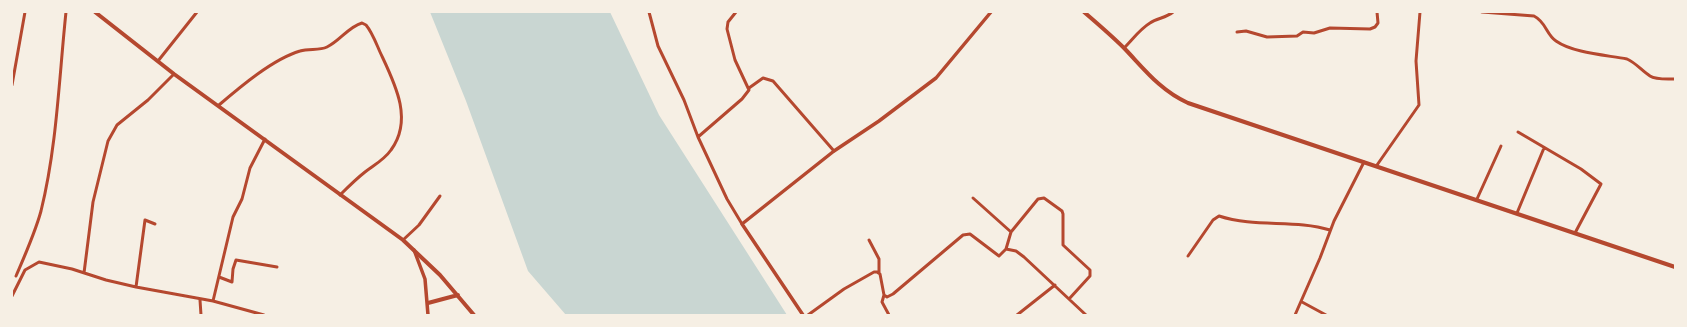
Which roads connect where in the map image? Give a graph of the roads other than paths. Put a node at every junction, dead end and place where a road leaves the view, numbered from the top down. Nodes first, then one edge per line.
1 (25, 12) edge
2 (66, 12) edge
3 (95, 12) edge
4 (198, 12) edge
5 (650, 12) edge
6 (736, 12) edge
7 (991, 12) edge
8 (1084, 12) edge
9 (1173, 12) edge
10 (1376, 12) edge
11 (1420, 12) edge
12 (1482, 12) edge
13 (1504, 13) edge
14 (1237, 32) dead end
15 (1124, 48) junction
16 (158, 61) junction
17 (174, 74) junction
18 (1675, 79) edge
19 (12, 85) edge
20 (749, 88) junction
21 (219, 105) junction
22 (1518, 132) dead end
23 (698, 137) junction
24 (264, 139) junction
25 (1501, 146) dead end
26 (1544, 148) junction
27 (834, 151) junction
28 (1364, 162) junction
29 (1377, 166) junction
30 (340, 195) junction
31 (440, 196) dead end
32 (973, 198) dead end
33 (1477, 199) junction
34 (1517, 213) junction
35 (155, 224) dead end
36 (742, 224) junction
37 (1330, 230) junction
38 (1011, 232) junction
39 (1575, 233) junction
40 (403, 240) junction
41 (869, 240) dead end
42 (1006, 249) junction
43 (414, 250) junction
44 (1188, 256) dead end
45 (277, 267) dead end
46 (1675, 267) edge
47 (84, 273) junction
48 (879, 273) junction
49 (12, 274) edge
50 (16, 276) junction
51 (20, 277) junction
52 (219, 277) junction
53 (1054, 285) junction
54 (136, 287) junction
55 (458, 295) junction
56 (884, 295) junction
57 (12, 296) edge
58 (1069, 299) junction
59 (200, 300) junction
60 (213, 301) junction
61 (1302, 302) junction
62 (428, 303) junction
63 (201, 315) edge
64 (264, 315) edge
65 (428, 315) edge
66 (474, 315) edge
67 (803, 315) edge
68 (808, 315) edge
69 (889, 315) edge
70 (1017, 315) edge
71 (1086, 315) edge
72 (1296, 315) edge
73 (1326, 315) edge

1 - 19 street
2 - 50 street
3 - 16 main road
4 - 16 street
5 - 23 street
6 - 20 street
7 - 27 street
8 - 15 main road
9 - 15 street
10 - 14 street
11 - 29 street
12 - 13 street
13 - 18 street
15 - 28 main road
16 - 17 main road
17 - 21 main road
17 - 47 street
20 - 23 street
20 - 27 street
21 - 24 main road
21 - 30 street
22 - 26 street
23 - 36 street
24 - 30 main road
24 - 52 street
25 - 33 street
26 - 34 street
26 - 39 street
27 - 36 street
28 - 29 main road
28 - 37 street
29 - 33 main road
30 - 40 main road
31 - 40 street
32 - 38 street
33 - 34 main road
34 - 39 main road
35 - 54 street
36 - 67 street
37 - 44 street
37 - 61 street
38 - 42 street
38 - 58 street
39 - 46 main road
40 - 43 main road
41 - 48 street
42 - 53 street
42 - 56 street
43 - 55 main road
43 - 62 street
45 - 52 street
47 - 51 street
47 - 54 street
48 - 56 street
48 - 68 street
49 - 50 street
50 - 51 street
51 - 57 street
52 - 60 street
53 - 58 street
53 - 70 street
54 - 59 street
55 - 62 main road
55 - 66 main road
56 - 69 street
58 - 71 street
59 - 60 street
59 - 63 street
60 - 64 street
61 - 72 street
61 - 73 street
62 - 65 street

